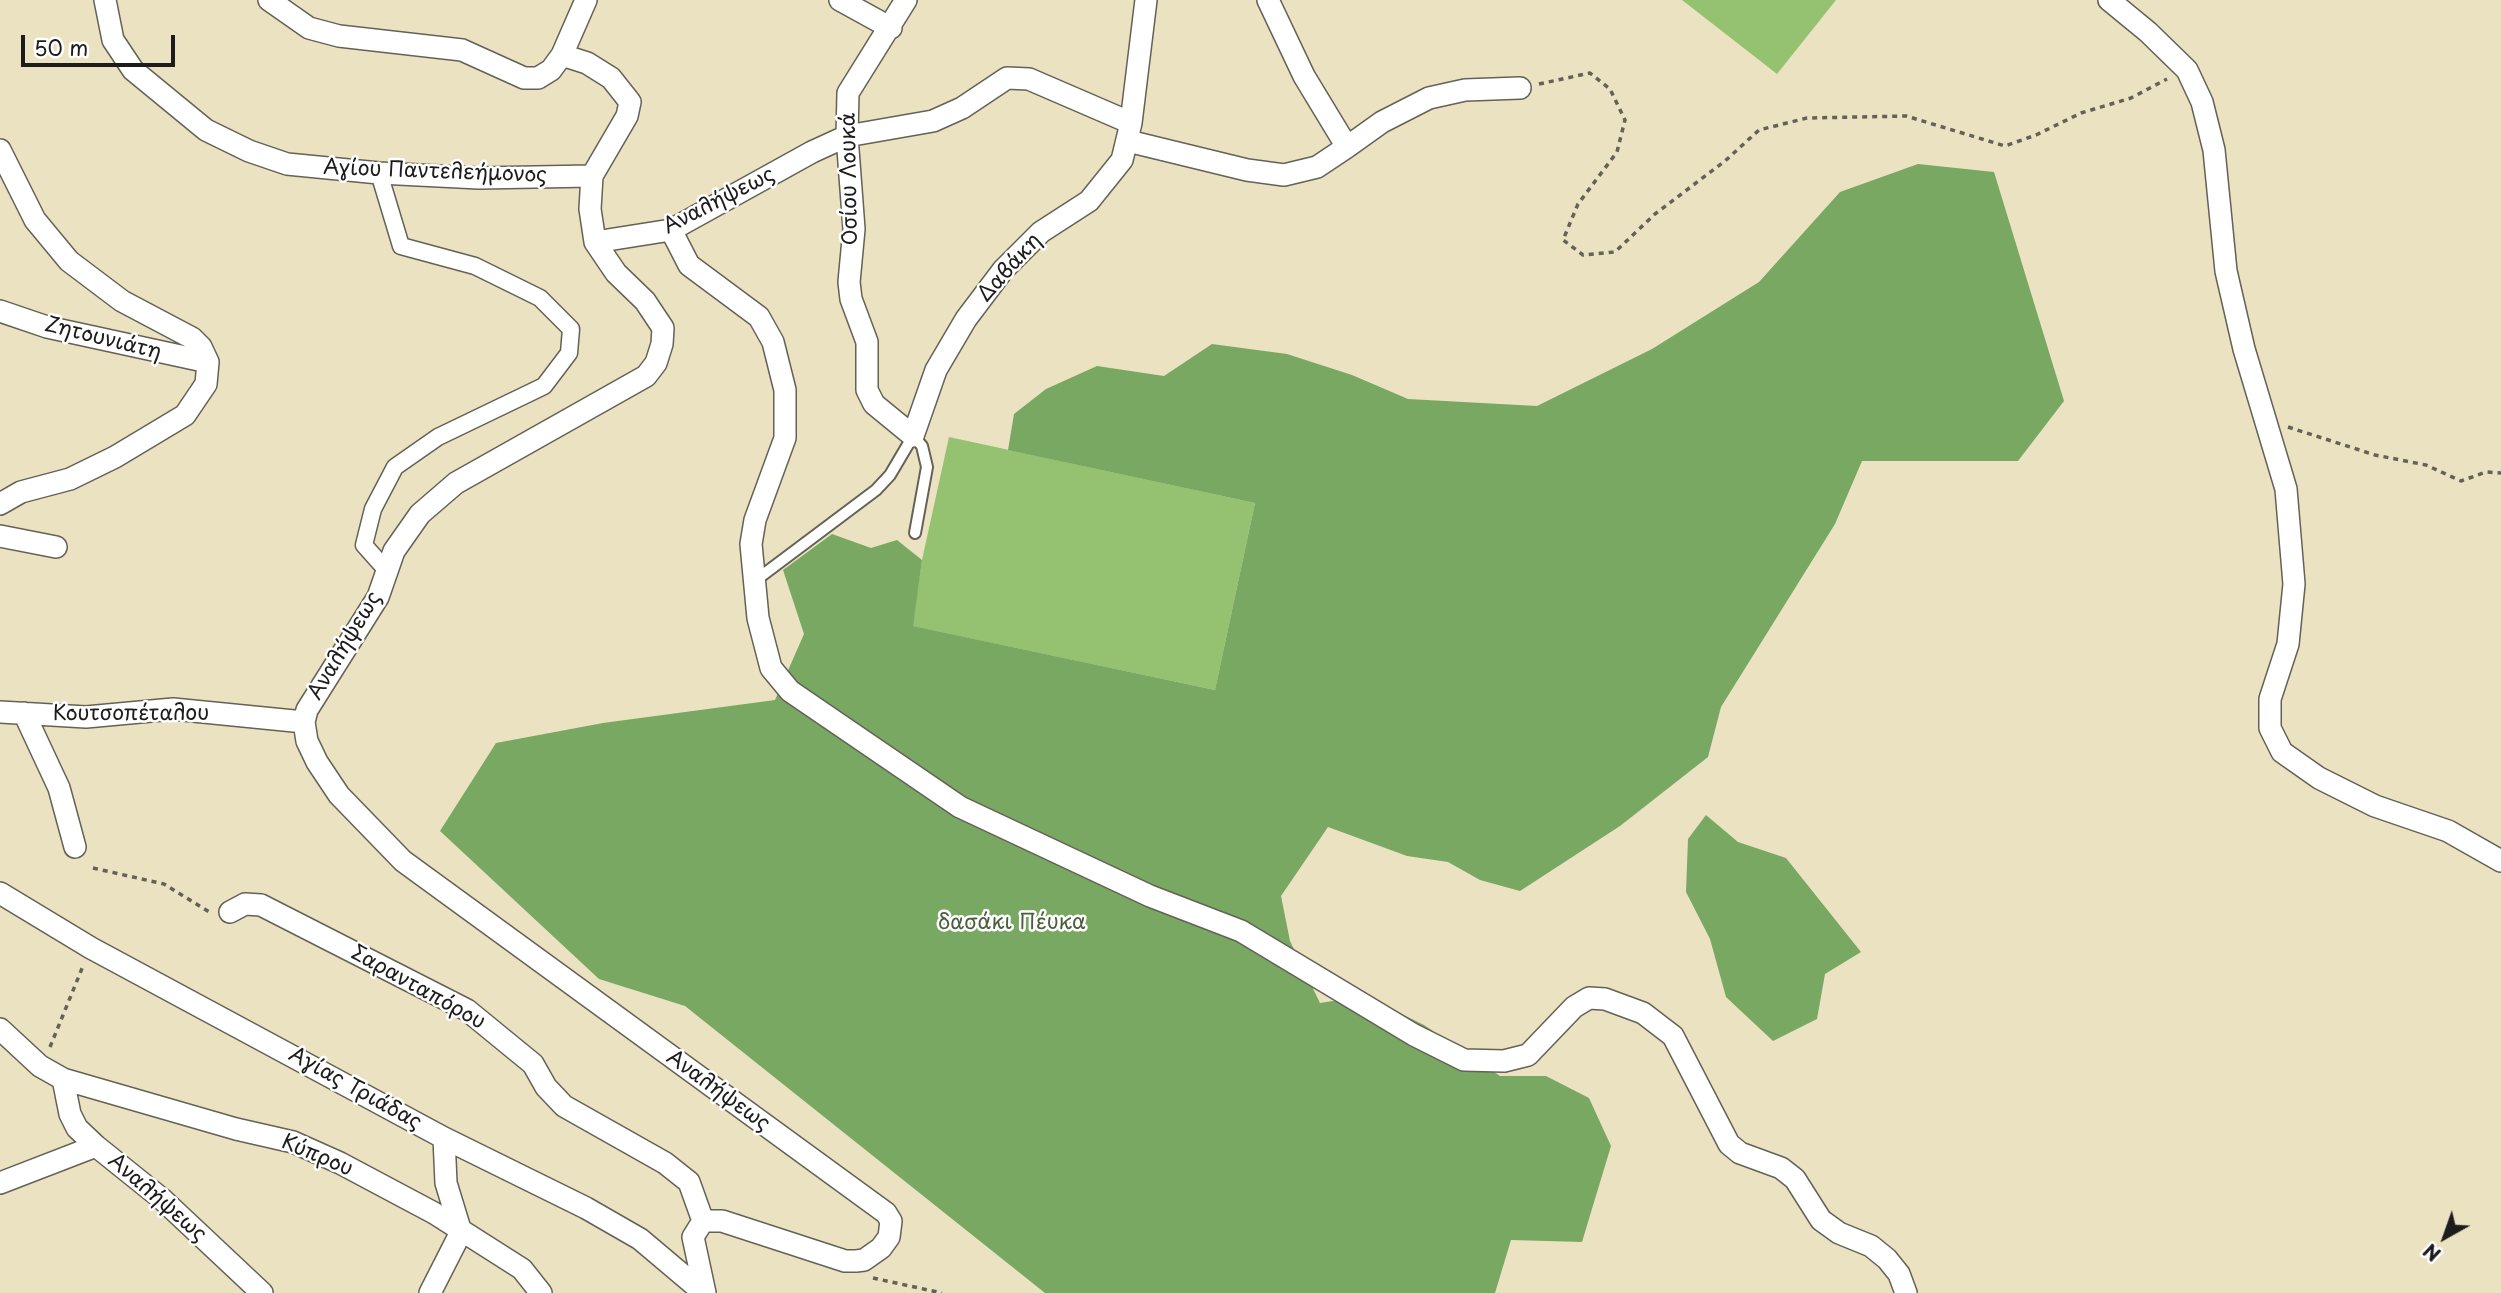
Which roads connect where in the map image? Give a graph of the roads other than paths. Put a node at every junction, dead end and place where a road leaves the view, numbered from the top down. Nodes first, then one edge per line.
1 (105, 0) edge
2 (269, 0) edge
3 (586, 0) edge
4 (840, 0) edge
5 (906, 0) edge
6 (1268, 0) edge
7 (2109, 0) edge
8 (1144, 3) edge
9 (891, 28) junction
10 (562, 55) junction
11 (1520, 88) road end
12 (1130, 132) junction
13 (847, 136) junction
14 (1347, 147) junction
15 (0, 150) edge
16 (379, 173) junction
17 (592, 177) junction
18 (671, 230) junction
19 (595, 242) junction
20 (0, 311) edge
21 (208, 362) junction
22 (913, 436) junction
23 (0, 504) edge
24 (915, 533) dead end
25 (0, 536) edge
26 (56, 547) dead end
27 (388, 572) junction
28 (756, 580) junction
29 (0, 712) edge
30 (24, 713) junction
31 (304, 722) junction
32 (75, 847) dead end
33 (2501, 861) edge
34 (0, 893) edge
35 (230, 912) road end
36 (0, 1029) edge
37 (64, 1079) junction
38 (444, 1138) junction
39 (96, 1146) junction
40 (0, 1183) edge
41 (703, 1221) junction
42 (461, 1232) junction
43 (262, 1293) edge
44 (430, 1293) edge
45 (541, 1293) edge
46 (704, 1293) edge
47 (1906, 1293) edge

1 - 16 street, Αγίου Παντελεήμονος
2 - 10 street
3 - 10 street
4 - 9 street
5 - 9 street, Οσίου Λουκά
6 - 14 street
7 - 33 street
8 - 12 street
9 - 13 street, Οσίου Λουκά
10 - 17 street
11 - 14 street, Αναλήψεως
12 - 13 street, Αναλήψεως
12 - 14 street, Αναλήψεως
12 - 22 street, Δαβάκη
13 - 18 street, Αναλήψεως
13 - 22 street, Οσίου Λουκά
15 - 21 street
16 - 17 street, Αγίου Παντελεήμονος
16 - 27 street
17 - 19 street
18 - 19 street, Αναλήψεως
18 - 28 street
19 - 27 street, Αναλήψεως
20 - 21 street, Ζητουνιάτη
21 - 23 street
22 - 24 lane
22 - 28 lane
25 - 26 street
27 - 31 street, Αναλήψεως
28 - 47 street
29 - 30 street, Κουτσοπέταλου
30 - 31 street, Κουτσοπέταλου
30 - 32 street
31 - 41 street, Αναλήψεως
34 - 38 street, Αγίας Τριάδας
35 - 41 street, Σαρανταπόρου
36 - 37 street, Κύπρου
37 - 39 street
37 - 42 street, Κύπρου
38 - 42 street
38 - 46 street, Αγίας Τριάδας
39 - 40 street, Αναλήψεως
39 - 43 street, Αναλήψεως
41 - 46 street
42 - 44 street
42 - 45 street, Κύπρου

